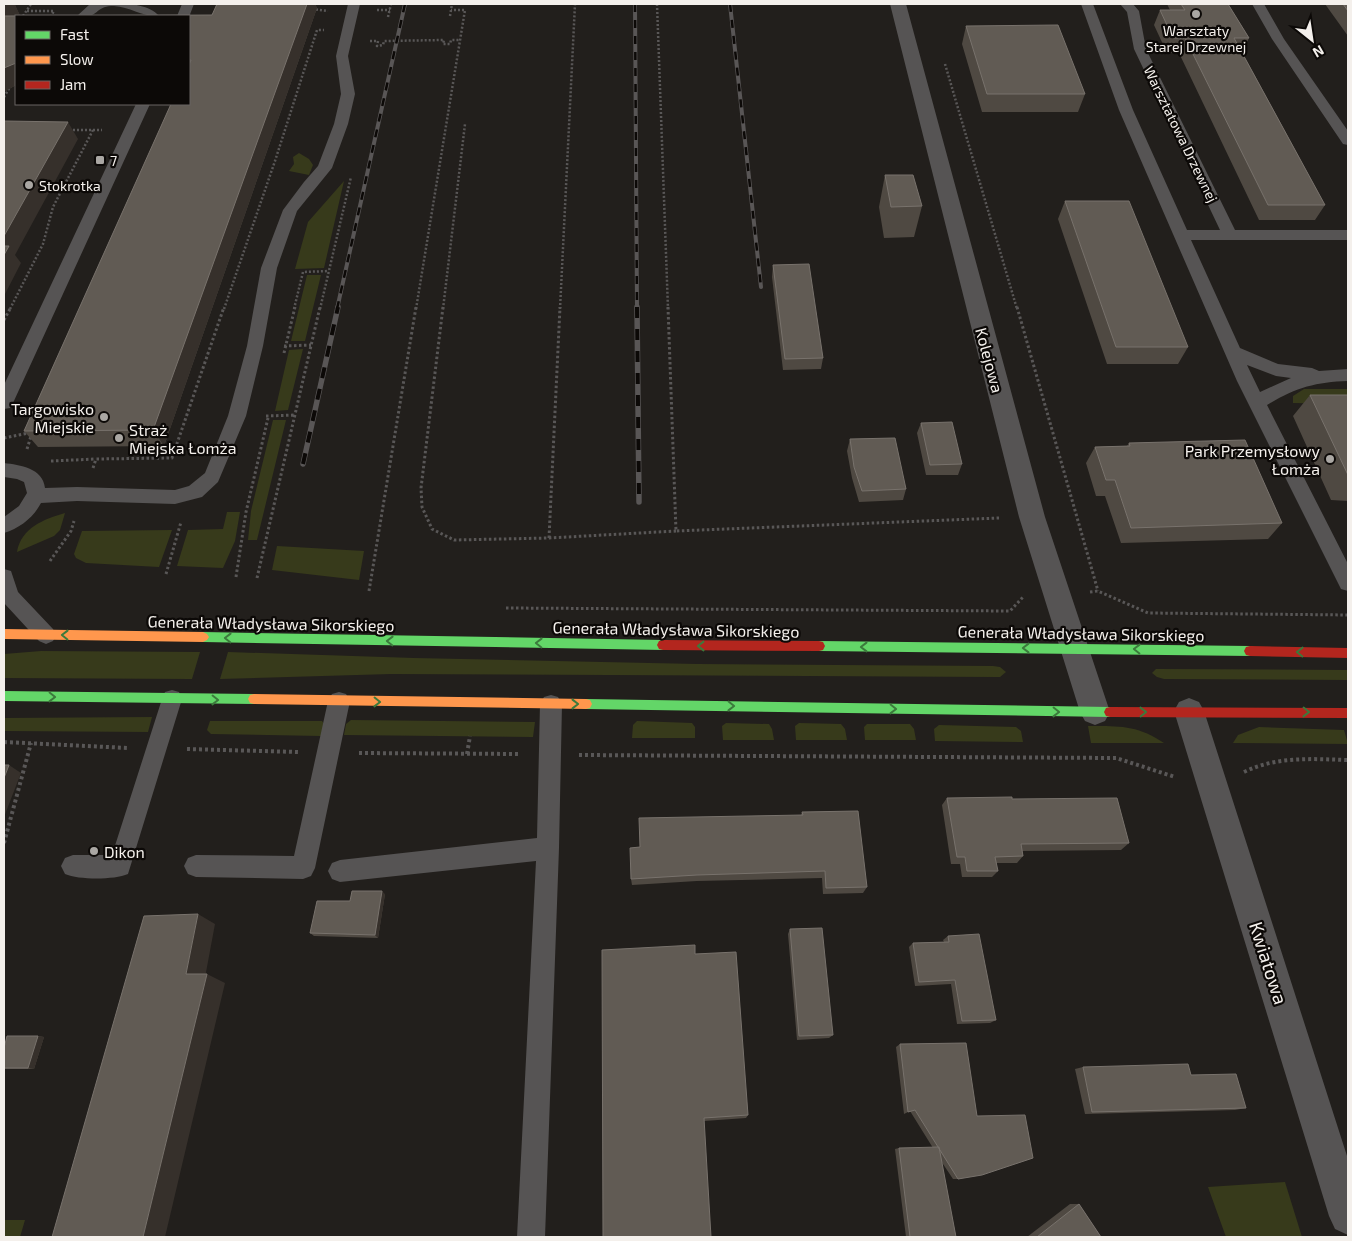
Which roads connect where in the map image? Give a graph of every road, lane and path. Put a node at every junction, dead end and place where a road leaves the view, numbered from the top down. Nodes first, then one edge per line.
1 (31, 4) edge
2 (98, 4) edge
3 (354, 4) edge
4 (391, 4) edge
5 (452, 4) edge
6 (576, 4) edge
7 (657, 4) edge
8 (898, 4) edge
9 (1087, 4) edge
10 (1126, 4) edge
11 (1258, 4) edge
12 (308, 9) dead end
13 (370, 10) dead end
14 (376, 10) junction
15 (390, 10) junction
16 (451, 10) junction
17 (26, 11) junction
18 (130, 11) edge
19 (334, 12) dead end
20 (24, 15) edge
21 (52, 15) edge
22 (84, 15) edge
23 (153, 15) edge
24 (450, 16) dead end
25 (388, 17) dead end
26 (374, 18) dead end
27 (329, 29) dead end
28 (371, 33) dead end
29 (459, 40) junction
30 (369, 41) junction
31 (368, 46) dead end
32 (942, 56) dead end
33 (12, 83) edge
34 (4, 97) edge
35 (143, 105) edge
36 (465, 124) dead end
37 (63, 130) edge
38 (93, 130) junction
39 (131, 130) junction
40 (1348, 141) edge
41 (351, 176) dead end
42 (1182, 235) junction
43 (1230, 235) junction
44 (1348, 236) edge
45 (329, 272) junction
46 (4, 320) edge
47 (1233, 352) junction
48 (283, 354) dead end
49 (1319, 375) junction
50 (1348, 375) edge
51 (1257, 402) junction
52 (4, 403) edge
53 (271, 407) dead end
54 (4, 438) edge
55 (28, 454) edge
56 (96, 459) junction
57 (48, 461) dead end
58 (4, 470) edge
59 (83, 494) junction
60 (189, 494) junction
61 (35, 496) junction
62 (1032, 517) junction
63 (6, 528) edge
64 (676, 531) junction
65 (549, 538) junction
66 (50, 561) dead end
67 (166, 574) dead end
68 (236, 576) dead end
69 (4, 577) edge
70 (257, 578) dead end
71 (1348, 583) edge
72 (369, 591) dead end
73 (1098, 591) junction
74 (1058, 594) junction
75 (506, 608) dead end
76 (1348, 615) edge
77 (4, 634) edge
78 (46, 634) junction
79 (1075, 648) junction
80 (1348, 653) edge
81 (4, 696) edge
82 (172, 699) junction
83 (339, 701) junction
84 (551, 704) junction
85 (1189, 711) junction
86 (1095, 712) junction
87 (1348, 713) edge
88 (4, 742) edge
89 (31, 743) junction
90 (156, 749) junction
91 (328, 753) junction
92 (550, 754) junction
93 (1348, 760) edge
94 (1210, 779) junction
95 (4, 843) edge
96 (548, 848) junction
97 (73, 866) dead end
98 (196, 866) dead end
99 (340, 871) dead end
100 (1348, 1216) edge
101 (531, 1237) edge

1 - 17 path
2 - 18 lane
2 - 22 lane
3 - 60 lane
4 - 15 path
5 - 16 path
6 - 65 path
7 - 64 path
8 - 62 street, Kolejowa
9 - 42 lane
10 - 43 lane, Warsztatowa Drzewnej
11 - 40 lane
12 - 19 path
13 - 14 path
14 - 15 path
14 - 26 path
15 - 25 path
16 - 24 path
16 - 29 path
17 - 20 path
17 - 21 path
18 - 23 lane
27 - 56 path
28 - 30 path
29 - 30 path
29 - 72 path
30 - 31 path
32 - 73 path
33 - 34 path
35 - 39 lane
36 - 65 path
37 - 38 path
38 - 39 path
38 - 46 path
39 - 52 lane
41 - 45 path
42 - 43 lane
42 - 47 lane
43 - 44 lane
45 - 48 path
45 - 70 path
47 - 49 lane
47 - 51 lane
49 - 50 lane
49 - 51 lane
51 - 71 lane
53 - 68 path
54 - 55 path
56 - 57 path
56 - 59 path
58 - 61 lane
59 - 60 lane
59 - 61 lane
59 - 66 path
60 - 67 path
61 - 63 lane
62 - 64 path
62 - 74 street, Kolejowa
64 - 65 path
69 - 78 lane
73 - 74 path
73 - 76 path
74 - 75 path
74 - 79 street, Kolejowa
77 - 78 main road, Generała Władysława Sikorskiego
79 -> 78 main road, Generała Władysława Sikorskiego
80 -> 79 main road, Generała Władysława Sikorskiego
79 - 86 street, Kolejowa
81 -> 82 main road
82 -> 83 main road
82 - 90 lane
83 -> 84 main road
83 - 91 lane
84 -> 86 main road
84 - 92 lane
86 -> 85 main road
85 -> 87 main road
85 - 94 street, Kwiatowa
88 - 89 path
89 - 90 path
89 - 95 path
90 - 91 path
90 - 97 lane
91 - 92 path
91 - 98 lane
92 - 94 path
92 - 96 lane
93 - 94 path
94 - 100 street, Kwiatowa
96 - 99 lane
96 - 101 lane

